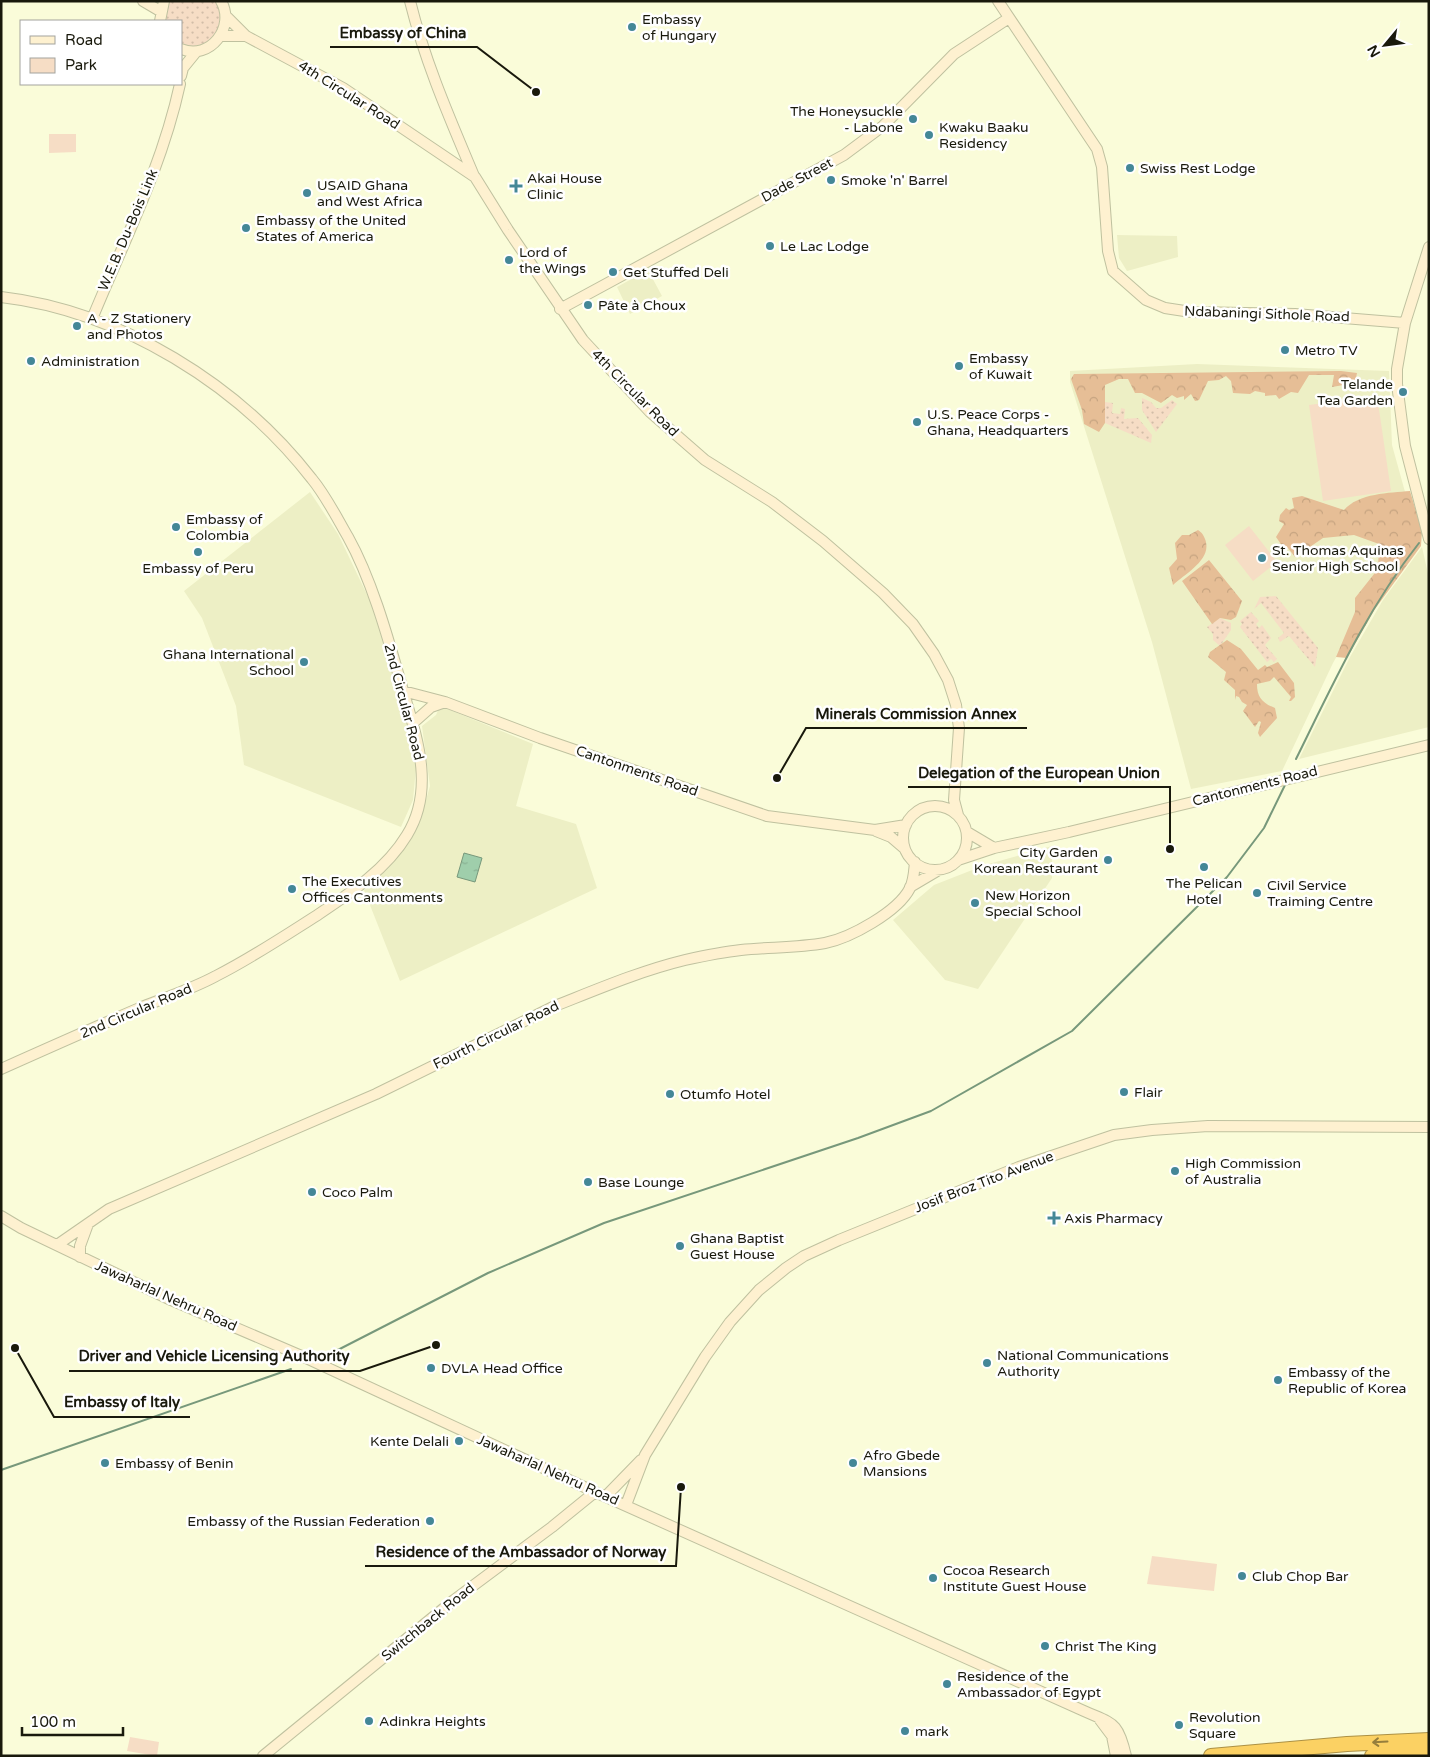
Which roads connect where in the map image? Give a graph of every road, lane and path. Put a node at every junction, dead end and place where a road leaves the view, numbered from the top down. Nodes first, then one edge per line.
1 (143, 1) edge
2 (221, 1) edge
3 (410, 1) edge
4 (998, 1) edge
5 (162, 11) edge
6 (226, 16) junction
7 (1010, 18) junction
8 (221, 36) junction
9 (246, 36) junction
10 (182, 49) edge
11 (196, 52) junction
12 (182, 69) edge
13 (180, 85) edge
14 (475, 178) junction
15 (1429, 247) edge
16 (1, 296) edge
17 (560, 308) junction
18 (92, 319) junction
19 (1405, 323) junction
20 (1429, 539) edge
21 (403, 691) junction
22 (444, 702) junction
23 (413, 723) junction
24 (1429, 745) edge
25 (955, 788) junction
26 (938, 806) junction
27 (958, 816) junction
28 (906, 825) junction
29 (875, 830) junction
30 (967, 832) junction
31 (994, 848) junction
32 (905, 849) junction
33 (958, 860) junction
34 (915, 862) junction
35 (939, 870) junction
36 (910, 887) junction
37 (1, 1069) edge
38 (1429, 1127) edge
39 (1, 1216) edge
40 (89, 1224) junction
41 (57, 1245) junction
42 (80, 1257) junction
43 (645, 1455) junction
44 (595, 1492) junction
45 (606, 1496) junction
46 (626, 1505) junction
47 (1098, 1717) junction
48 (1429, 1740) edge
49 (1429, 1754) edge
50 (263, 1756) edge
51 (1116, 1756) edge
52 (1126, 1756) edge
53 (1211, 1756) edge
54 (1372, 1756) edge

1 - 5 street
2 - 6 street
3 - 14 street
4 - 7 street, Ndabaningi Sithole Road
6 - 8 street
6 - 9 street, 4th Circular Road
7 - 17 street, Dade Street
7 - 19 street, Ndabaningi Sithole Road
8 - 9 street, 4th Circular Road
8 - 11 street
9 - 14 street, 4th Circular Road
10 - 11 street
11 - 12 street
13 - 18 street, W.E.B. Du-Bois Link
14 - 17 street, 4th Circular Road
15 - 19 street
16 - 18 street, 2nd Circular Road
17 - 25 street, 4th Circular Road
18 - 21 street, 2nd Circular Road
19 - 20 street
21 - 22 street, Cantonments Road
21 - 23 street, 2nd Circular Road
22 - 23 street
22 - 29 street, Cantonments Road
23 - 37 street, 2nd Circular Road
24 - 31 street, Cantonments Road
25 - 26 street
25 - 27 street, 4th Circular Road
26 - 27 street
26 - 28 street
27 - 30 street
28 - 29 street
28 - 32 street
29 - 32 street
30 - 31 street
30 - 33 street
31 - 33 street, Cantonments Road
32 - 34 street
33 - 35 street
34 - 35 street
34 - 36 street, Fourth Circular Road
35 - 36 street, Fourth Circular Road
36 - 40 street, Fourth Circular Road
38 - 43 street, Josif Broz Tito Avenue
39 - 41 street, Jawaharlal Nehru Road
40 - 41 street, Fourth Circular Road
40 - 42 street
41 - 42 street, Jawaharlal Nehru Road
42 - 44 street, Jawaharlal Nehru Road
43 - 45 street, Josif Broz Tito Avenue
43 - 46 street, Josif Broz Tito Avenue
44 - 45 street, Jawaharlal Nehru Road
44 - 50 street, Switchback Road
45 - 46 street, Jawaharlal Nehru Road
46 - 47 street, Jawaharlal Nehru Road
47 - 51 street
47 - 52 street, Jawaharlal Nehru Road
48 -> 53 highway
49 - 54 highway

